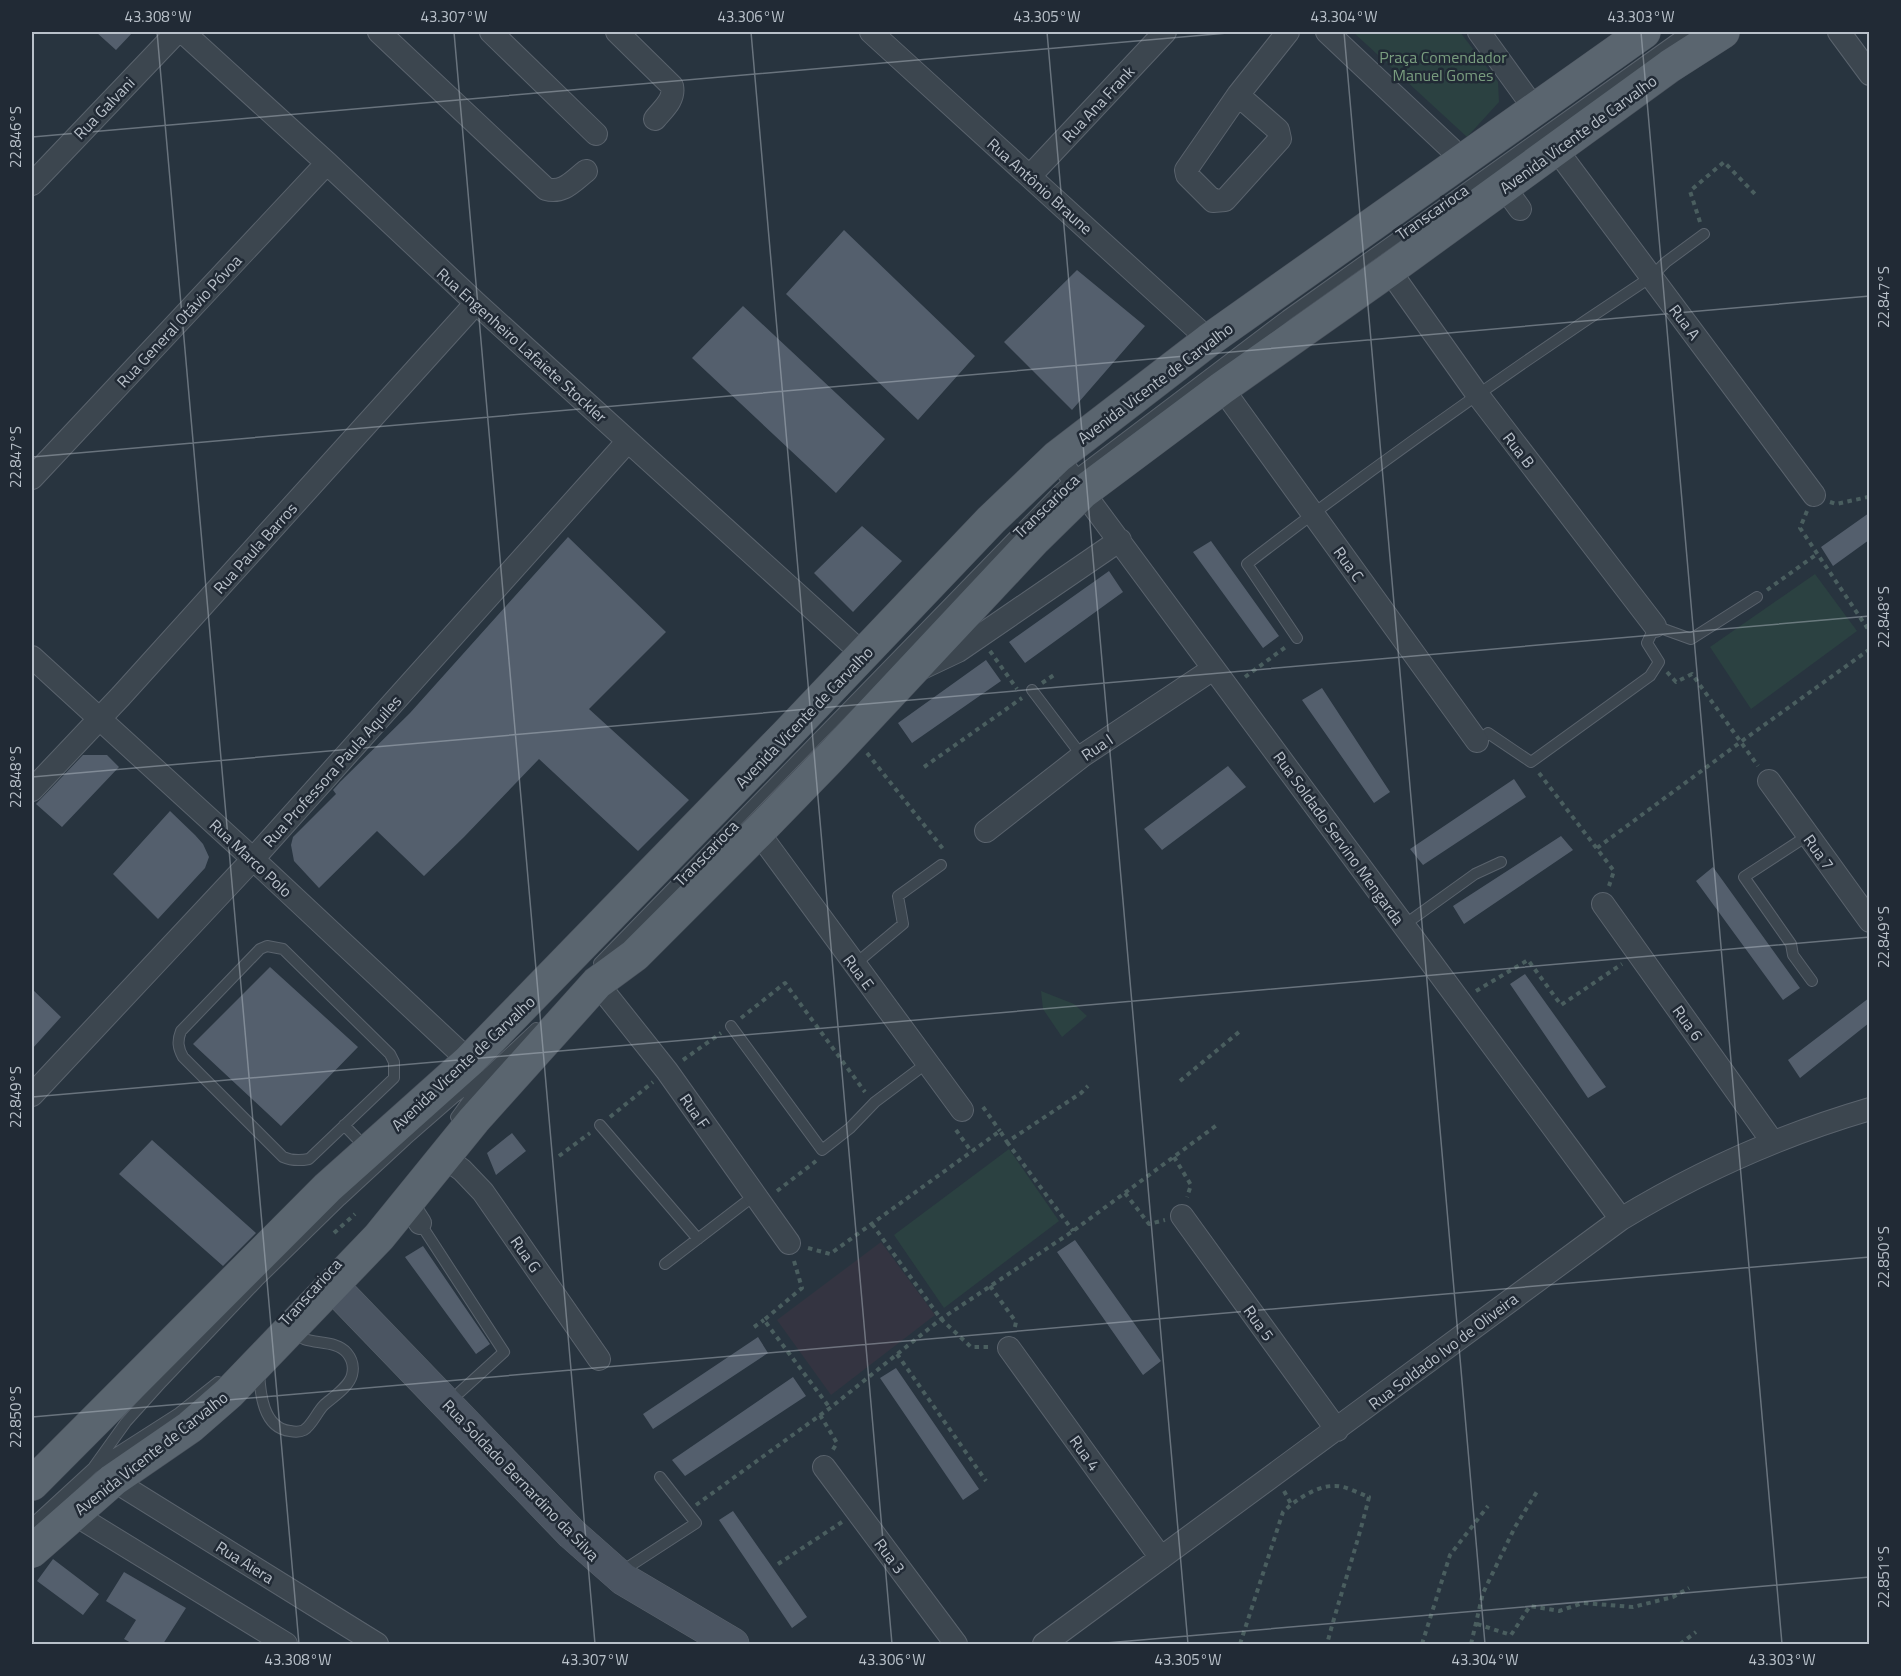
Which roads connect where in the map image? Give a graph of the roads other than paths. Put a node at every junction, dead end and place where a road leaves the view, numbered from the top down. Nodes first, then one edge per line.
1 (177, 32) edge
2 (183, 32) edge
3 (379, 32) edge
4 (491, 32) edge
5 (617, 32) edge
6 (871, 32) edge
7 (1166, 32) edge
8 (1287, 32) edge
9 (1327, 32) edge
10 (1479, 32) edge
11 (1644, 32) edge
12 (1686, 32) edge
13 (1723, 32) edge
14 (1839, 32) edge
15 (1869, 74) edge
16 (1238, 95) junction
17 (1534, 108) junction
18 (655, 119) dead end
19 (596, 134) dead end
20 (1556, 149) junction
21 (1464, 161) junction
22 (327, 163) junction
23 (585, 171) dead end
24 (1030, 176) junction
25 (32, 184) edge
26 (1704, 234) road end
27 (1389, 270) junction
28 (1651, 277) junction
29 (476, 303) junction
30 (1209, 340) junction
31 (1222, 388) junction
32 (1477, 394) junction
33 (628, 441) junction
34 (1071, 476) junction
35 (32, 478) edge
36 (1814, 495) road end
37 (1313, 513) junction
38 (1120, 540) junction
39 (1757, 597) road end
40 (1655, 626) junction
41 (1297, 638) road end
42 (864, 654) junction
43 (32, 657) edge
44 (1214, 669) junction
45 (909, 673) junction
46 (1032, 690) road end
47 (98, 720) junction
48 (1477, 741) joint
49 (1082, 756) junction
50 (1769, 782) road end
51 (32, 790) edge
52 (986, 831) dead end
53 (758, 832) junction
54 (1807, 836) junction
55 (253, 859) junction
56 (1501, 862) dead end
57 (941, 865) dead end
58 (1603, 904) road end
59 (1869, 921) edge
60 (1404, 925) junction
61 (854, 965) junction
62 (596, 976) junction
63 (1812, 981) dead end
64 (546, 1019) dead end
65 (732, 1026) dead end
66 (927, 1064) junction
67 (478, 1068) junction
68 (32, 1095) edge
69 (1869, 1108) edge
70 (962, 1110) dead end
71 (345, 1125) junction
72 (600, 1125) dead end
73 (1772, 1141) junction
74 (445, 1143) junction
75 (369, 1150) junction
76 (758, 1199) junction
77 (413, 1213) junction
78 (1182, 1216) dead end
79 (1621, 1220) junction
80 (698, 1239) junction
81 (789, 1243) road end
82 (665, 1264) dead end
83 (323, 1287) junction
84 (289, 1332) junction
85 (1010, 1347) road end
86 (599, 1359) dead end
87 (239, 1371) junction
88 (453, 1398) junction
89 (1337, 1430) junction
90 (824, 1467) road end
91 (103, 1474) junction
92 (660, 1477) dead end
93 (32, 1484) edge
94 (74, 1514) junction
95 (32, 1524) edge
96 (32, 1551) edge
97 (1161, 1558) junction
98 (617, 1575) junction
99 (286, 1644) edge
100 (377, 1644) edge
101 (732, 1644) edge
102 (956, 1644) edge
103 (1044, 1644) edge

1 - 25 street, Rua Galvani
2 - 22 street, Rua Engenheiro Lafaiete Stockler
3 - 23 street
4 - 19 street
5 - 18 street
6 - 24 street, Rua Antônio Braune
7 - 24 street, Rua Ana Frank
8 - 16 street
9 - 21 street
10 - 17 street
11 - 17 main road, Avenida Vicente de Carvalho
12 - 34 lane, Transcarioca
13 - 20 main road, Avenida Vicente de Carvalho
14 - 15 street
16 - 16 street
17 - 21 main road, Avenida Vicente de Carvalho
20 - 27 main road, Avenida Vicente de Carvalho
20 - 28 street, Rua A
21 - 30 main road, Avenida Vicente de Carvalho
22 - 29 street, Rua Engenheiro Lafaiete Stockler
22 - 35 street, Rua General Otávio Póvoa
24 - 30 street, Rua Antônio Braune
26 - 28 lane
27 - 31 main road, Avenida Vicente de Carvalho
27 - 32 street, Rua B
28 - 32 lane
28 - 36 street, Rua A
29 - 33 street, Rua Engenheiro Lafaiete Stockler
29 - 47 street, Rua Paula Barros
30 - 34 main road, Avenida Vicente de Carvalho
31 - 34 main road, Avenida Vicente de Carvalho
31 - 37 street, Rua C
32 - 37 lane
32 - 40 street, Rua B
33 - 42 street, Rua Engenheiro Lafaiete Stockler
33 - 55 street, Rua Professora Paula Aquiles
34 - 38 street, Rua Soldado Servino Mengarda
34 - 42 main road, Avenida Vicente de Carvalho
34 - 45 main road, Avenida Vicente de Carvalho
34 - 62 lane, Transcarioca
37 - 41 lane
37 - 48 street, Rua C
38 - 44 street, Rua Soldado Servino Mengarda
38 - 45 street, Avenida Vicente de Carvalho
39 - 40 lane
40 - 48 lane
42 - 67 main road, Avenida Vicente de Carvalho
43 - 47 street, Rua Marco Polo
44 - 49 street, Rua I
44 - 60 street, Rua Soldado Servino Mengarda
45 - 53 main road, Avenida Vicente de Carvalho
46 - 49 lane
47 - 51 street, Rua Paula Barros
47 - 55 street, Rua Marco Polo
49 - 52 street, Rua I
50 - 54 street, Rua 7
53 - 61 street, Rua E
53 - 62 main road, Avenida Vicente de Carvalho
54 - 59 street, Rua 7
54 - 63 lane
55 - 67 street, Rua Marco Polo
55 - 68 street, Rua Professora Paula Aquiles
56 - 60 lane
57 - 61 lane
58 - 73 street, Rua 6
60 - 79 street, Rua Soldado Servino Mengarda
61 - 66 street, Rua E
62 - 74 main road, Avenida Vicente de Carvalho
62 - 76 street, Rua F
64 - 67 lane
65 - 66 lane
66 - 70 street, Rua E
67 - 74 lane
67 - 75 main road, Avenida Vicente de Carvalho
67 - 91 lane
69 - 73 street, Rua Soldado Ivo de Oliveira
71 - 71 lane
71 - 75 lane
72 - 80 lane
73 - 79 street, Rua Soldado Ivo de Oliveira
74 - 77 main road, Avenida Vicente de Carvalho
74 - 86 street, Rua G
75 - 93 main road, Avenida Vicente de Carvalho
76 - 80 lane
76 - 81 street, Rua F
77 - 83 main road, Avenida Vicente de Carvalho
77 - 88 lane
78 - 89 street, Rua 5
79 - 89 street, Rua Soldado Ivo de Oliveira
80 - 82 lane
83 - 84 main road, Avenida Vicente de Carvalho
83 - 87 lane, Transcarioca
83 - 88 street, Rua Soldado Bernardino da Silva
84 - 87 main road, Avenida Vicente de Carvalho
84 - 87 lane
85 - 97 street, Rua 4
87 - 91 main road, Avenida Vicente de Carvalho
88 - 98 street, Rua Soldado Bernardino da Silva
89 - 97 street, Rua Soldado Ivo de Oliveira
90 - 102 street, Rua 3
91 - 94 main road, Avenida Vicente de Carvalho
91 - 95 lane
91 - 100 street, Rua Aiera
92 - 98 lane
94 - 96 main road, Avenida Vicente de Carvalho
94 - 99 street
97 - 103 street, Rua Soldado Ivo de Oliveira
98 - 101 street, Rua Soldado Bernardino da Silva

